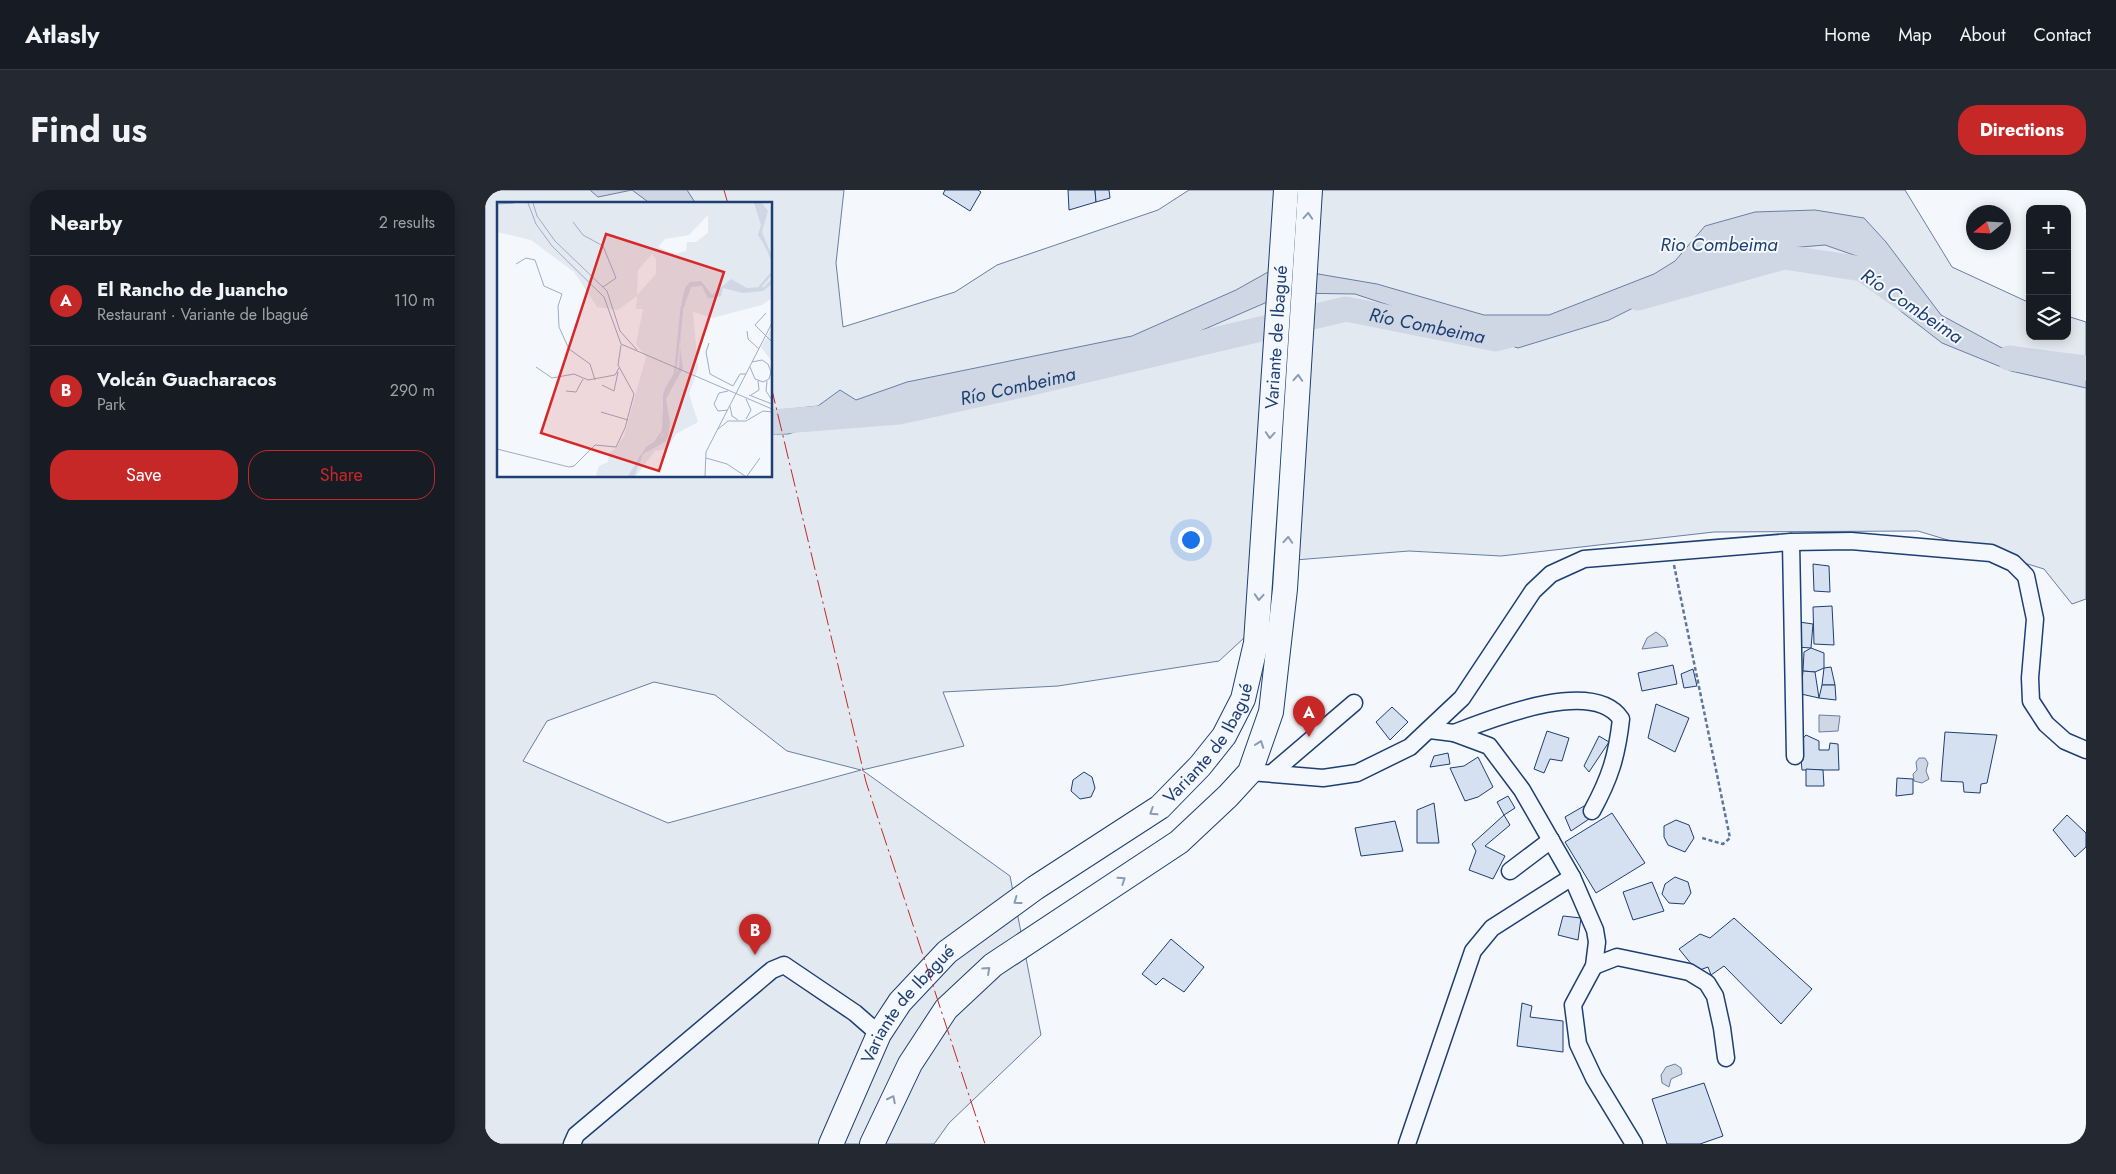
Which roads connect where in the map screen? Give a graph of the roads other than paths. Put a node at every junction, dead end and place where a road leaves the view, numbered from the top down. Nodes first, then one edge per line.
1 (1287, 190) edge
2 (1309, 190) edge
3 (1791, 542) junction
4 (1354, 703) dead end
5 (1430, 730) junction
6 (1454, 733) junction
7 (2086, 750) edge
8 (1795, 756) dead end
9 (1261, 772) junction
10 (1592, 811) dead end
11 (1551, 840) junction
12 (1510, 871) dead end
13 (1573, 877) junction
14 (1594, 966) junction
15 (879, 1034) junction
16 (1725, 1058) dead end
17 (572, 1144) edge
18 (831, 1144) edge
19 (872, 1144) edge
20 (1407, 1144) edge
21 (1634, 1144) edge

1 -> 15 highway, Variante de Ibagué
9 -> 2 highway, Variante de Ibagué
3 - 5 street
3 - 7 street
3 - 8 street
4 - 9 street
5 - 6 street
5 - 9 street
6 - 10 street
6 - 11 street
19 -> 9 highway, Variante de Ibagué
11 - 12 street
11 - 13 street
13 - 14 street
13 - 20 street
14 - 16 street
14 - 21 street
15 - 17 street
15 - 18 highway, Variante de Ibagué

